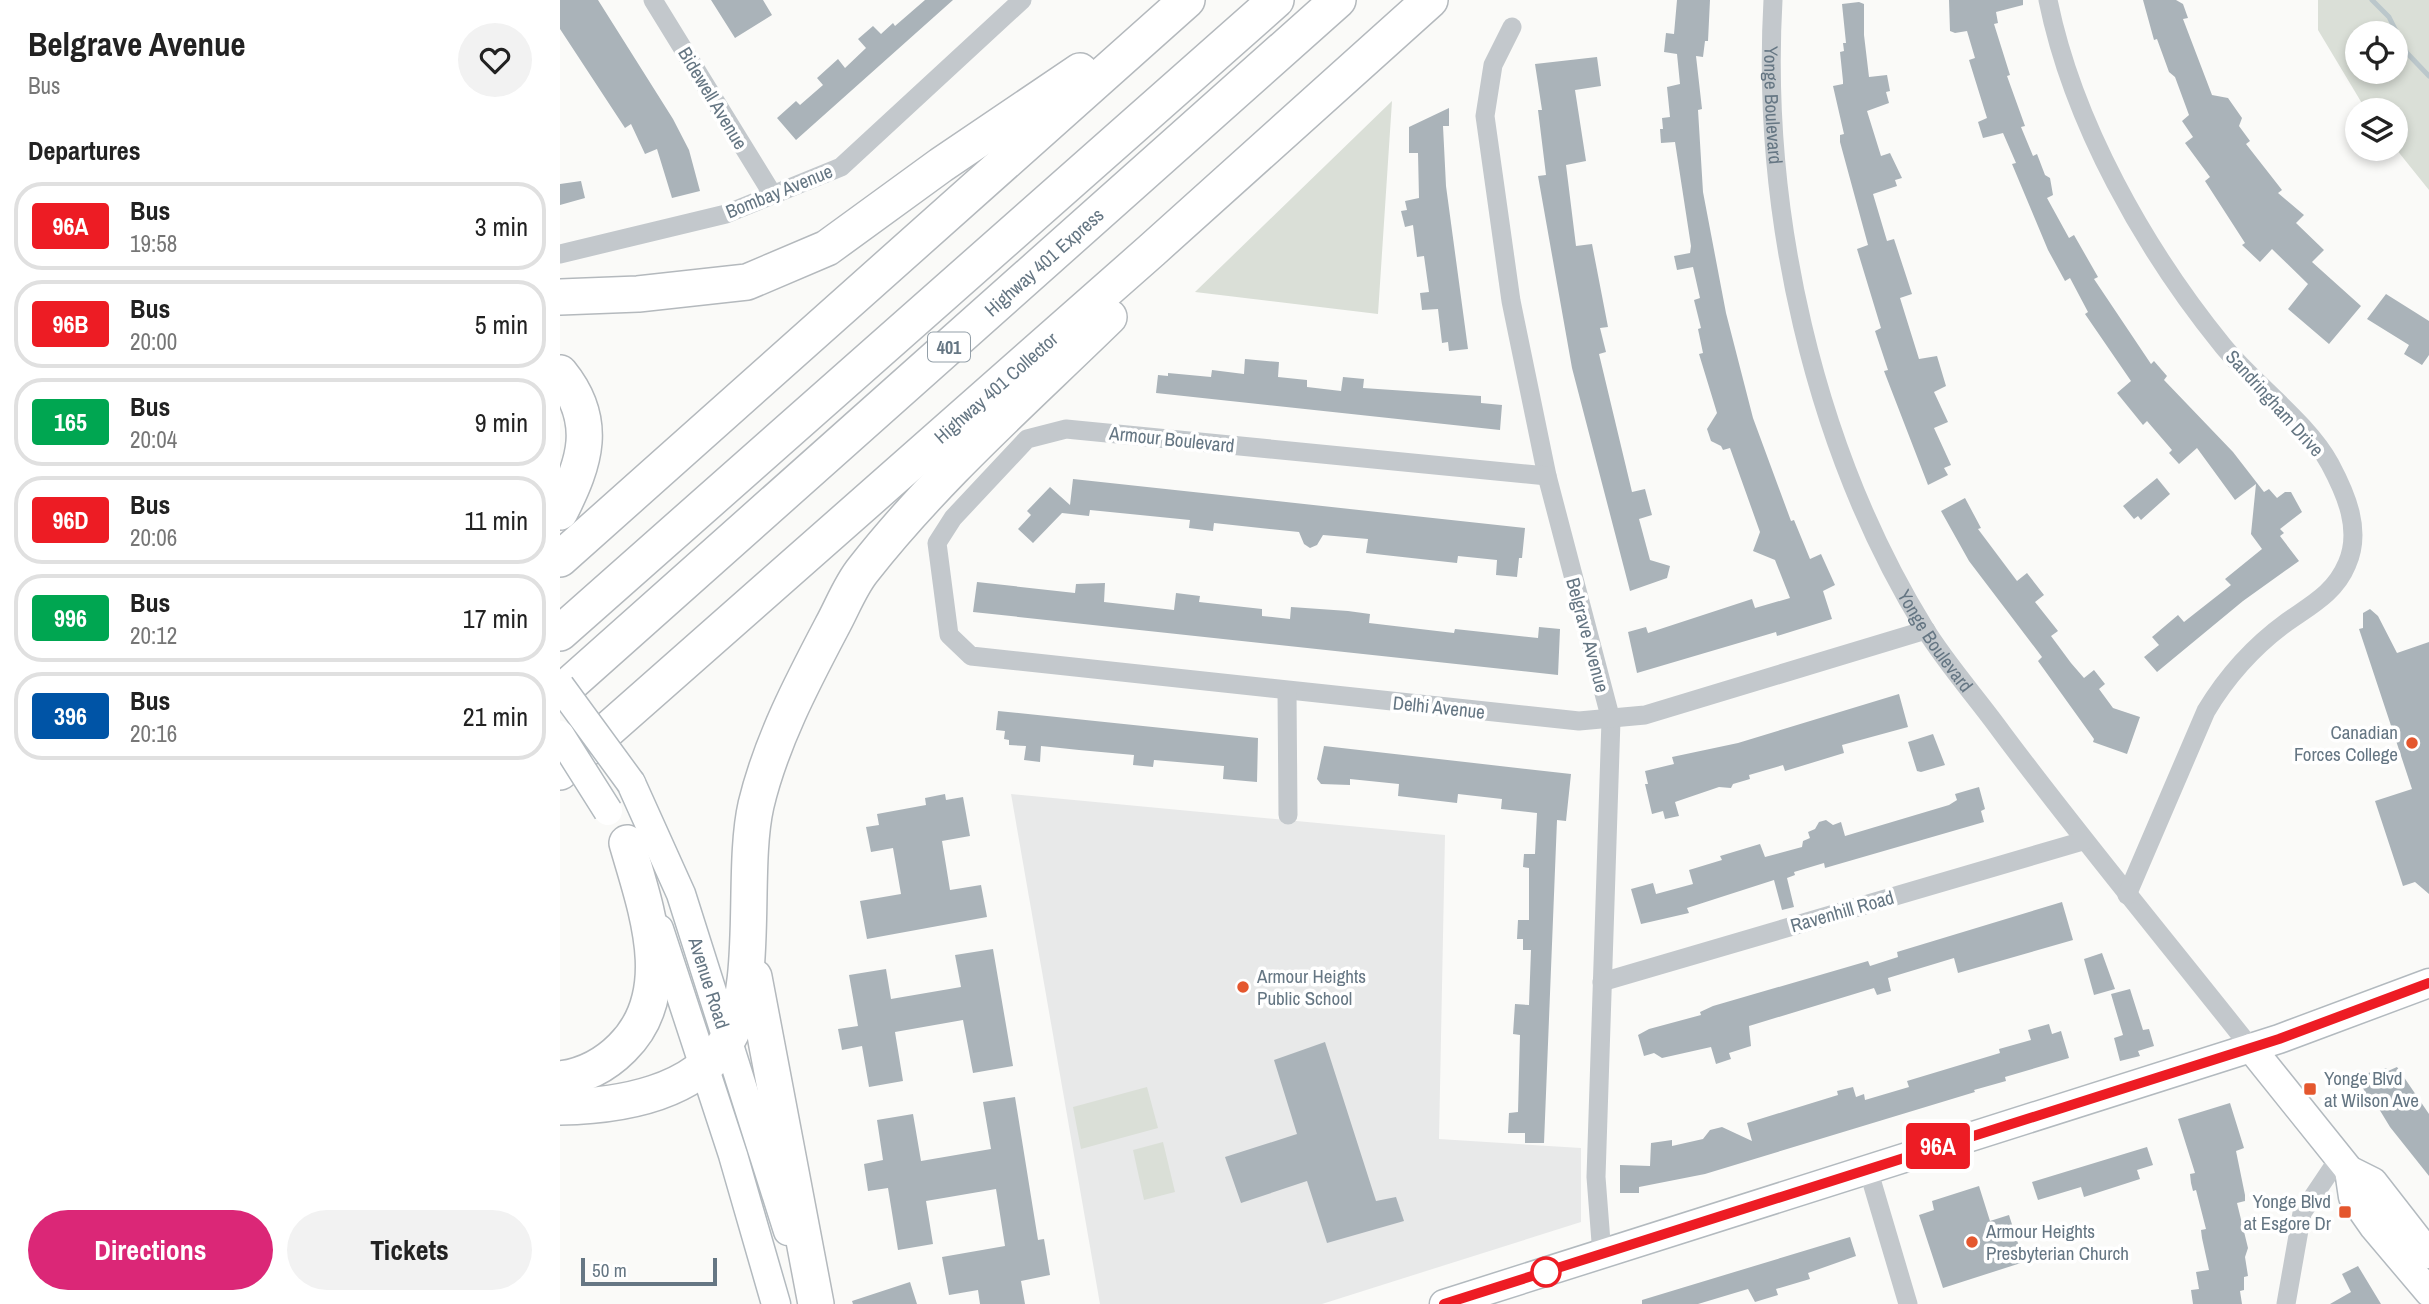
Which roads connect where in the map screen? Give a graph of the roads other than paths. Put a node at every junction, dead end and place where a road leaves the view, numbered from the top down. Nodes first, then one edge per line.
1 (653, 0) edge
2 (1022, 0) edge
3 (1187, 0) edge
4 (1276, 0) edge
5 (1338, 0) edge
6 (1430, 0) edge
7 (1773, 0) edge
8 (2048, 0) edge
9 (1512, 27) dead end
10 (1148, 36) junction
11 (773, 195) junction
12 (1152, 250) junction
13 (560, 254) edge
14 (560, 297) edge
15 (560, 373) edge
16 (1547, 476) junction
17 (560, 513) edge
18 (560, 559) edge
19 (1926, 629) junction
20 (560, 634) edge
21 (949, 635) joint
22 (560, 686) edge
23 (1287, 691) junction
24 (560, 693) edge
25 (1611, 720) junction
26 (576, 739) edge
27 (560, 772) edge
28 (560, 797) edge
29 (1288, 815) dead end
30 (2083, 841) junction
31 (627, 843) junction
32 (2127, 895) junction
33 (746, 934) junction
34 (1602, 982) junction
35 (2429, 983) edge
36 (728, 1040) junction
37 (2251, 1048) junction
38 (703, 1067) junction
39 (560, 1079) edge
40 (560, 1107) edge
41 (2344, 1164) junction
42 (1868, 1169) junction
43 (2429, 1254) edge
44 (1602, 1255) junction
45 (2429, 1292) edge
46 (776, 1304) edge
47 (811, 1304) edge
48 (816, 1304) edge
49 (1444, 1304) edge
50 (1908, 1304) edge
51 (2286, 1304) edge

1 - 11 street, Bidewell Avenue
2 - 11 street, Bombay Avenue
3 - 10 highway
4 - 20 highway, 401
5 - 24 highway, Highway 401 Express / 401
6 - 12 highway, Highway 401 Collector
7 - 19 street, Yonge Boulevard
8 - 32 street, Sandringham Drive
9 - 16 street, Belgrave Avenue
10 - 14 highway
10 - 18 highway
11 - 13 street, Bombay Avenue
12 - 26 highway, Highway 401 Collector
12 - 33 highway
15 - 17 highway
16 - 21 street, Armour Boulevard
16 - 25 street, Belgrave Avenue
19 - 25 street, Delhi Avenue
19 - 30 street, Yonge Boulevard
21 - 23 street, Delhi Avenue
22 - 36 main road, Avenue Road, bridge
23 - 25 street, Delhi Avenue
23 - 29 street
25 - 34 street, Belgrave Avenue
26 - 27 highway, Highway 401 Collector
26 - 28 highway
26 - 31 main road, Avenue Road, bridge
30 - 32 street, Yonge Boulevard
30 - 34 street, Ravenhill Road
31 - 38 main road, Avenue Road
31 - 39 highway
32 - 37 street, Yonge Boulevard
33 - 36 highway
33 - 48 highway
34 - 44 street, Belgrave Avenue
35 - 37 main road
36 - 38 highway
36 - 47 main road, Avenue Road
37 - 41 main road, Yonge Boulevard
37 - 42 main road
38 - 40 highway
38 - 46 main road, Avenue Road
41 - 43 main road, Yonge Boulevard
41 - 45 main road, Yonge Boulevard
41 - 51 street
42 - 44 main road
42 - 50 street
44 - 49 main road

